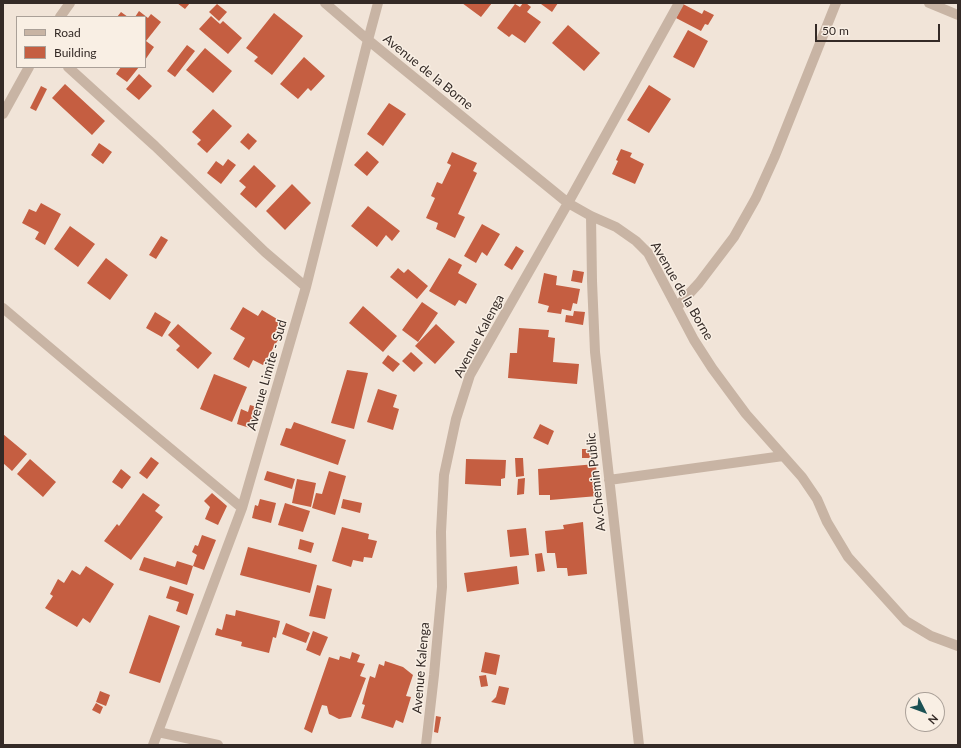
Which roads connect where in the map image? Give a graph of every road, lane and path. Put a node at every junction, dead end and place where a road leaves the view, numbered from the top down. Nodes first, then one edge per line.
1 (70, 3) edge
2 (325, 3) edge
3 (378, 3) edge
4 (679, 3) edge
5 (836, 3) edge
6 (929, 3) edge
7 (958, 15) edge
8 (61, 16) edge
9 (368, 40) junction
10 (28, 68) edge
11 (69, 68) edge
12 (3, 114) edge
13 (568, 203) junction
14 (591, 216) junction
15 (306, 287) junction
16 (677, 307) junction
17 (3, 308) edge
18 (783, 456) junction
19 (609, 480) junction
20 (242, 508) junction
21 (958, 646) edge
22 (158, 732) junction
23 (153, 745) edge
24 (218, 745) edge
25 (426, 745) edge
26 (639, 745) edge

1 - 8 street
2 - 9 street, Avenue de la Borne
3 - 9 street, Avenue Limite - Sud
4 - 13 street, Avenue Kalenga
5 - 16 street
6 - 7 street
9 - 13 street, Avenue de la Borne
9 - 15 street, Avenue Limite - Sud
10 - 12 street
11 - 15 street
13 - 14 street, Avenue de la Borne
13 - 25 street, Avenue Kalenga
14 - 16 street, Avenue de la Borne
14 - 19 street, Av.Chemin Public
15 - 20 street, Avenue Limite - Sud
16 - 18 street, Avenue de la Borne
17 - 20 street
18 - 19 street
18 - 21 street, Avenue de la Borne
19 - 26 street, Av.Chemin Public
20 - 22 street, Avenue Limite - Sud
22 - 23 street, Avenue Limite - Sud
22 - 24 street

